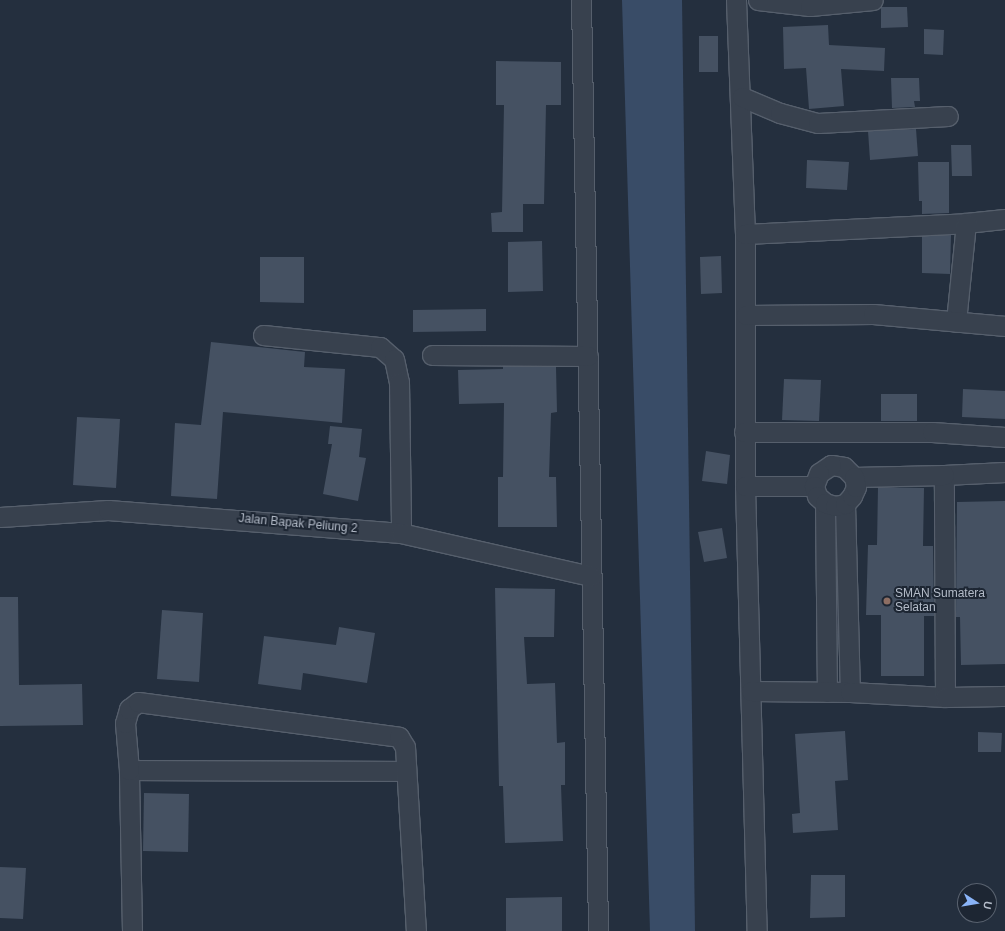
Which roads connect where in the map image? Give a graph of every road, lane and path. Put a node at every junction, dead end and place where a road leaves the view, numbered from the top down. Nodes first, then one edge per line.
1 (581, 0) edge
2 (736, 0) edge
3 (758, 0) edge
4 (873, 0) edge
5 (742, 97) junction
6 (948, 116) dead end
7 (1005, 219) edge
8 (966, 223) junction
9 (746, 234) junction
10 (746, 315) junction
11 (956, 321) junction
12 (1005, 326) edge
13 (263, 335) dead end
14 (432, 355) dead end
15 (588, 356) junction
16 (744, 432) junction
17 (1005, 437) edge
18 (1005, 472) edge
19 (944, 475) junction
20 (854, 476) junction
21 (745, 486) junction
22 (814, 486) junction
23 (825, 503) junction
24 (845, 504) junction
25 (0, 517) edge
26 (400, 533) junction
27 (591, 576) junction
28 (750, 691) junction
29 (827, 692) junction
30 (850, 692) junction
31 (1005, 696) edge
32 (945, 697) junction
33 (128, 770) junction
34 (406, 771) junction
35 (132, 931) edge
36 (416, 931) edge
37 (598, 931) edge
38 (757, 931) edge

1 - 15 street
2 - 5 street
3 - 4 street
5 - 6 street
5 - 9 street
7 - 8 street
8 - 9 street
8 - 11 street
9 - 10 street
10 - 11 street
10 - 16 street
11 - 12 street
13 - 26 street
14 - 15 street
15 - 27 street
16 - 17 street
16 - 21 street
18 - 19 street
19 - 20 street
19 - 32 street
20 - 22 street
20 - 24 street
21 - 22 street
21 - 28 street
22 - 23 street
23 - 24 street
23 - 29 street
24 - 30 street
25 - 26 street, Jalan Bapak Peliung 2
26 - 27 street, Jalan Bapak Peliung 2
27 - 37 street
28 - 29 street
28 - 38 street
29 - 30 street
30 - 32 street
31 - 32 street
33 - 34 street
33 - 34 street
33 - 35 street
34 - 36 street

